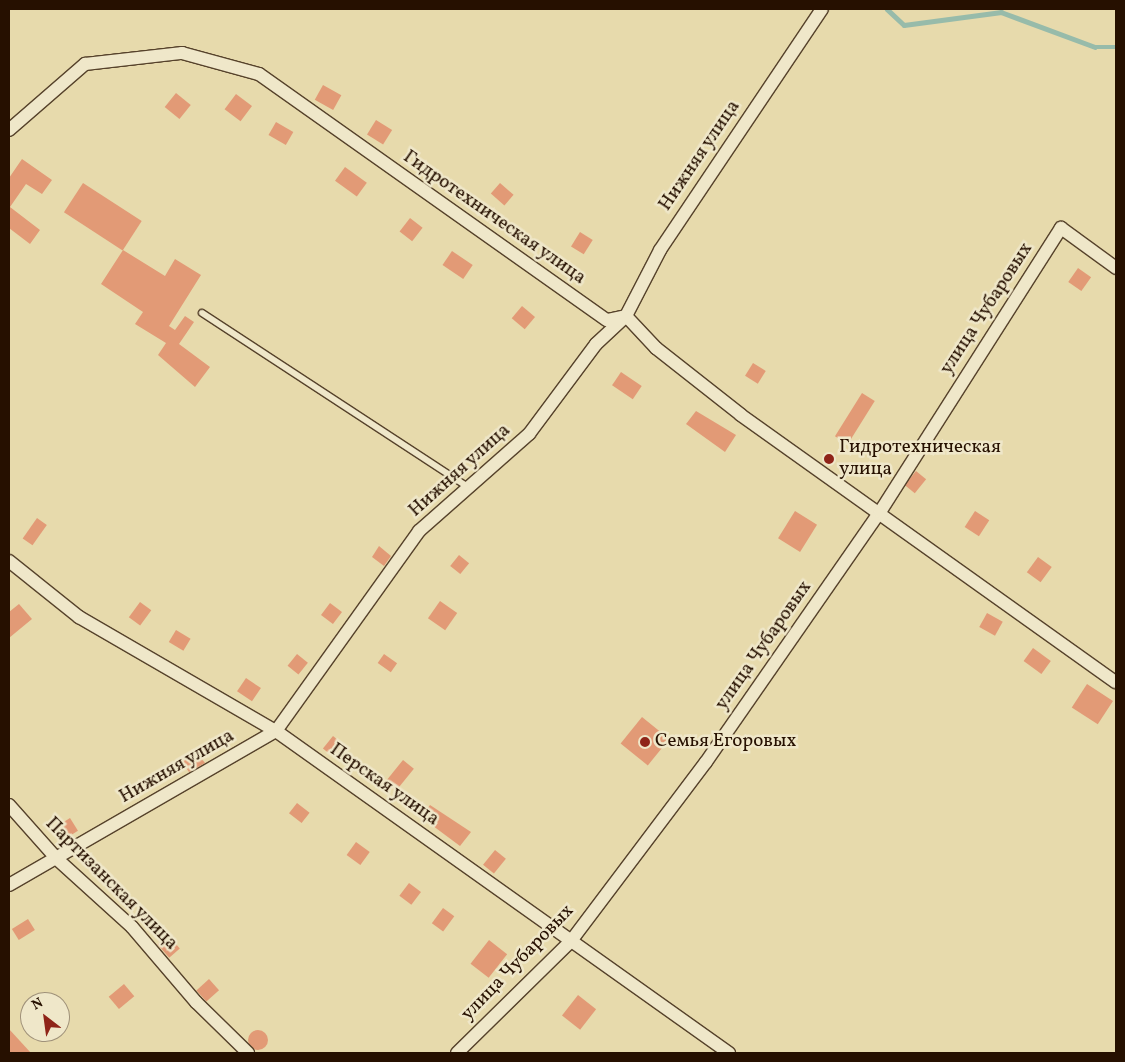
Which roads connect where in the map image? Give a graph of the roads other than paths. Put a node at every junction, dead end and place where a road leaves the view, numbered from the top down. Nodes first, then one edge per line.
1 (822, 9) edge
2 (9, 130) edge
3 (1116, 268) edge
4 (202, 313) dead end
5 (626, 316) junction
6 (468, 487) junction
7 (880, 512) junction
8 (9, 561) edge
9 (1116, 682) edge
10 (276, 731) junction
11 (9, 805) edge
12 (57, 859) junction
13 (9, 885) edge
14 (570, 941) junction
15 (248, 1053) edge
16 (457, 1053) edge
17 (729, 1053) edge

1 - 5 street, Нижняя улица
2 - 5 street, Гидротехническая улица
3 - 7 street, улица Чубаровых
4 - 6 lane
5 - 6 street, Нижняя улица
5 - 7 street
6 - 10 street, Нижняя улица
7 - 9 street
7 - 14 street, улица Чубаровых
8 - 10 street, Перская улица
10 - 12 street, Нижняя улица
10 - 14 street, Перская улица
11 - 12 street, Партизанская улица
12 - 13 street, Нижняя улица
12 - 15 street, Партизанская улица
14 - 16 street, улица Чубаровых
14 - 17 street, Перская улица

